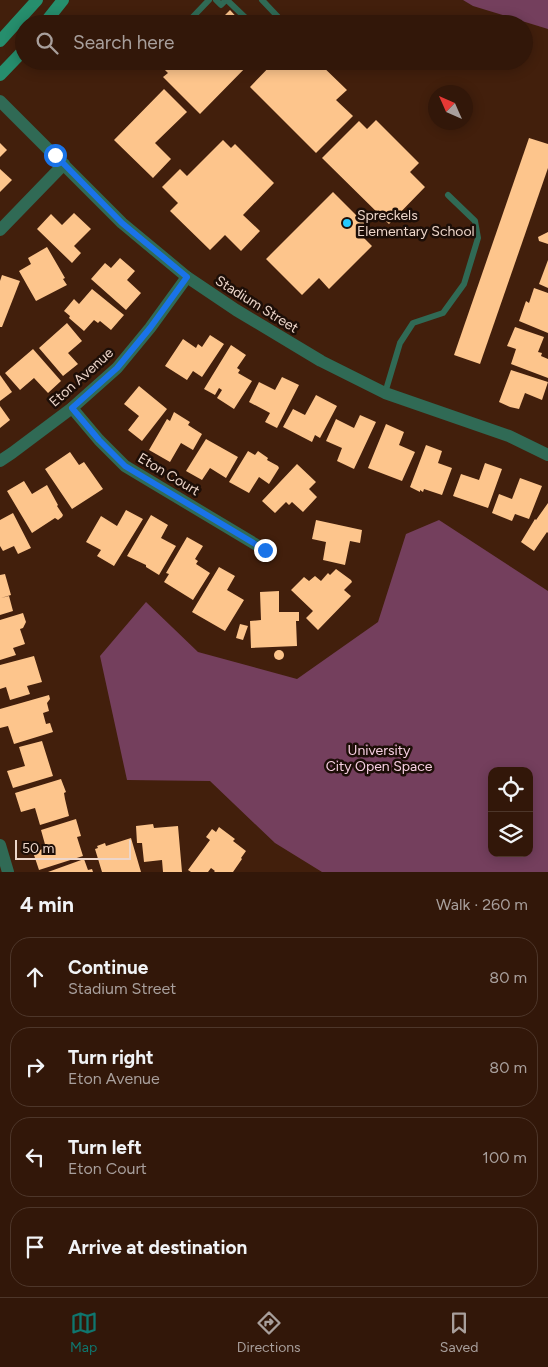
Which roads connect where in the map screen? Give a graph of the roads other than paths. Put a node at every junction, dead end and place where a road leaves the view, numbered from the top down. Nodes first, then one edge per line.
1 (37, 0) edge
2 (63, 0) edge
3 (209, 0) edge
4 (216, 0) edge
5 (227, 0) edge
6 (262, 0) edge
7 (23, 15) edge
8 (51, 15) edge
9 (195, 15) edge
10 (243, 15) edge
11 (276, 15) edge
12 (15, 24) edge
13 (0, 41) edge
14 (15, 59) edge
15 (0, 75) edge
16 (0, 101) edge
17 (64, 164) junction
18 (448, 195) dead end
19 (0, 230) edge
20 (187, 277) junction
21 (385, 393) junction
22 (72, 408) junction
23 (548, 455) edge
24 (0, 461) edge
25 (265, 550) dead end
26 (0, 845) edge
27 (8, 872) edge

1 - 7 main road
2 - 8 main road
3 - 9 lane
4 - 5 lane
5 - 10 lane
6 - 11 lane
12 - 13 main road
14 - 15 main road
16 - 17 street, Stadium Street
17 - 19 street
17 - 20 street, Stadium Street
18 - 21 lane
20 - 21 street, Stadium Street
20 - 22 street, Eton Avenue
21 - 23 street, Stadium Street
22 - 24 street, Eton Avenue
22 - 25 street, Eton Court
26 - 27 street

